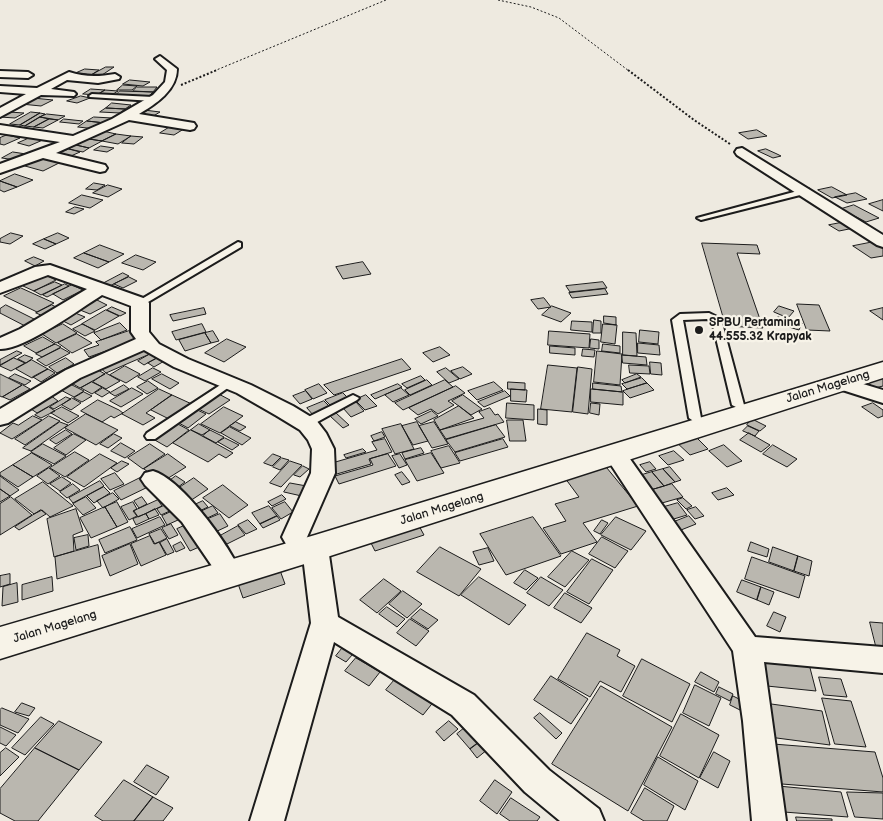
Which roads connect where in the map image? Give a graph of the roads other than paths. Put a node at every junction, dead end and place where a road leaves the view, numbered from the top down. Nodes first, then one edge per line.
1 (160, 59) dead end
2 (0, 74) edge
3 (28, 75) dead end
4 (115, 77) dead end
5 (0, 89) edge
6 (39, 92) junction
7 (70, 94) dead end
8 (92, 96) dead end
9 (156, 97) junction
10 (0, 114) edge
11 (129, 116) junction
12 (190, 126) dead end
13 (3, 131) edge
14 (72, 140) junction
15 (742, 152) road end
16 (41, 153) junction
17 (2, 167) edge
18 (100, 168) dead end
19 (806, 192) junction
20 (702, 218) dead end
21 (883, 242) edge
22 (238, 245) dead end
23 (0, 288) edge
24 (101, 288) junction
25 (140, 303) junction
26 (146, 342) junction
27 (2, 344) dead end
28 (883, 362) edge
29 (883, 370) edge
30 (228, 382) junction
31 (840, 383) junction
32 (883, 397) edge
33 (353, 398) dead end
34 (738, 405) junction
35 (0, 418) edge
36 (306, 423) junction
37 (688, 424) junction
38 (151, 436) dead end
39 (615, 454) junction
40 (153, 479) dead end
41 (305, 543) junction
42 (221, 560) junction
43 (325, 622) junction
44 (0, 627) edge
45 (0, 643) edge
46 (747, 648) junction
47 (883, 660) edge
48 (268, 821) edge
49 (587, 821) edge
50 (769, 821) edge

1 - 9 street
2 - 3 street
4 - 6 street
5 - 6 street
6 - 7 street
6 - 10 street
8 - 9 lane
9 - 11 street
11 - 12 street
11 - 14 street
13 - 14 street
14 - 16 street
15 - 19 street
16 - 17 street
16 - 18 street
19 - 20 lane
19 - 21 street
22 - 25 lane
23 - 24 street
24 - 25 street
24 - 27 street
25 - 26 street
26 - 30 street
26 - 35 street
28 - 34 highway, Jalan Magelang
29 - 31 highway, Jalan Magelang
30 - 36 street
30 - 38 lane
31 - 32 street
31 - 37 highway, Jalan Magelang
33 - 36 lane
34 - 37 highway, Jalan Magelang
34 - 37 lane
36 - 41 street
37 - 39 highway, Jalan Magelang
37 - 41 highway, Jalan Magelang
39 - 41 highway, Jalan Magelang
39 - 46 street
40 - 42 street
41 - 42 highway, Jalan Magelang
41 - 43 street
41 - 45 highway, Jalan Magelang
42 - 44 highway, Jalan Magelang
43 - 48 street
43 - 49 street
46 - 47 street
46 - 50 street

